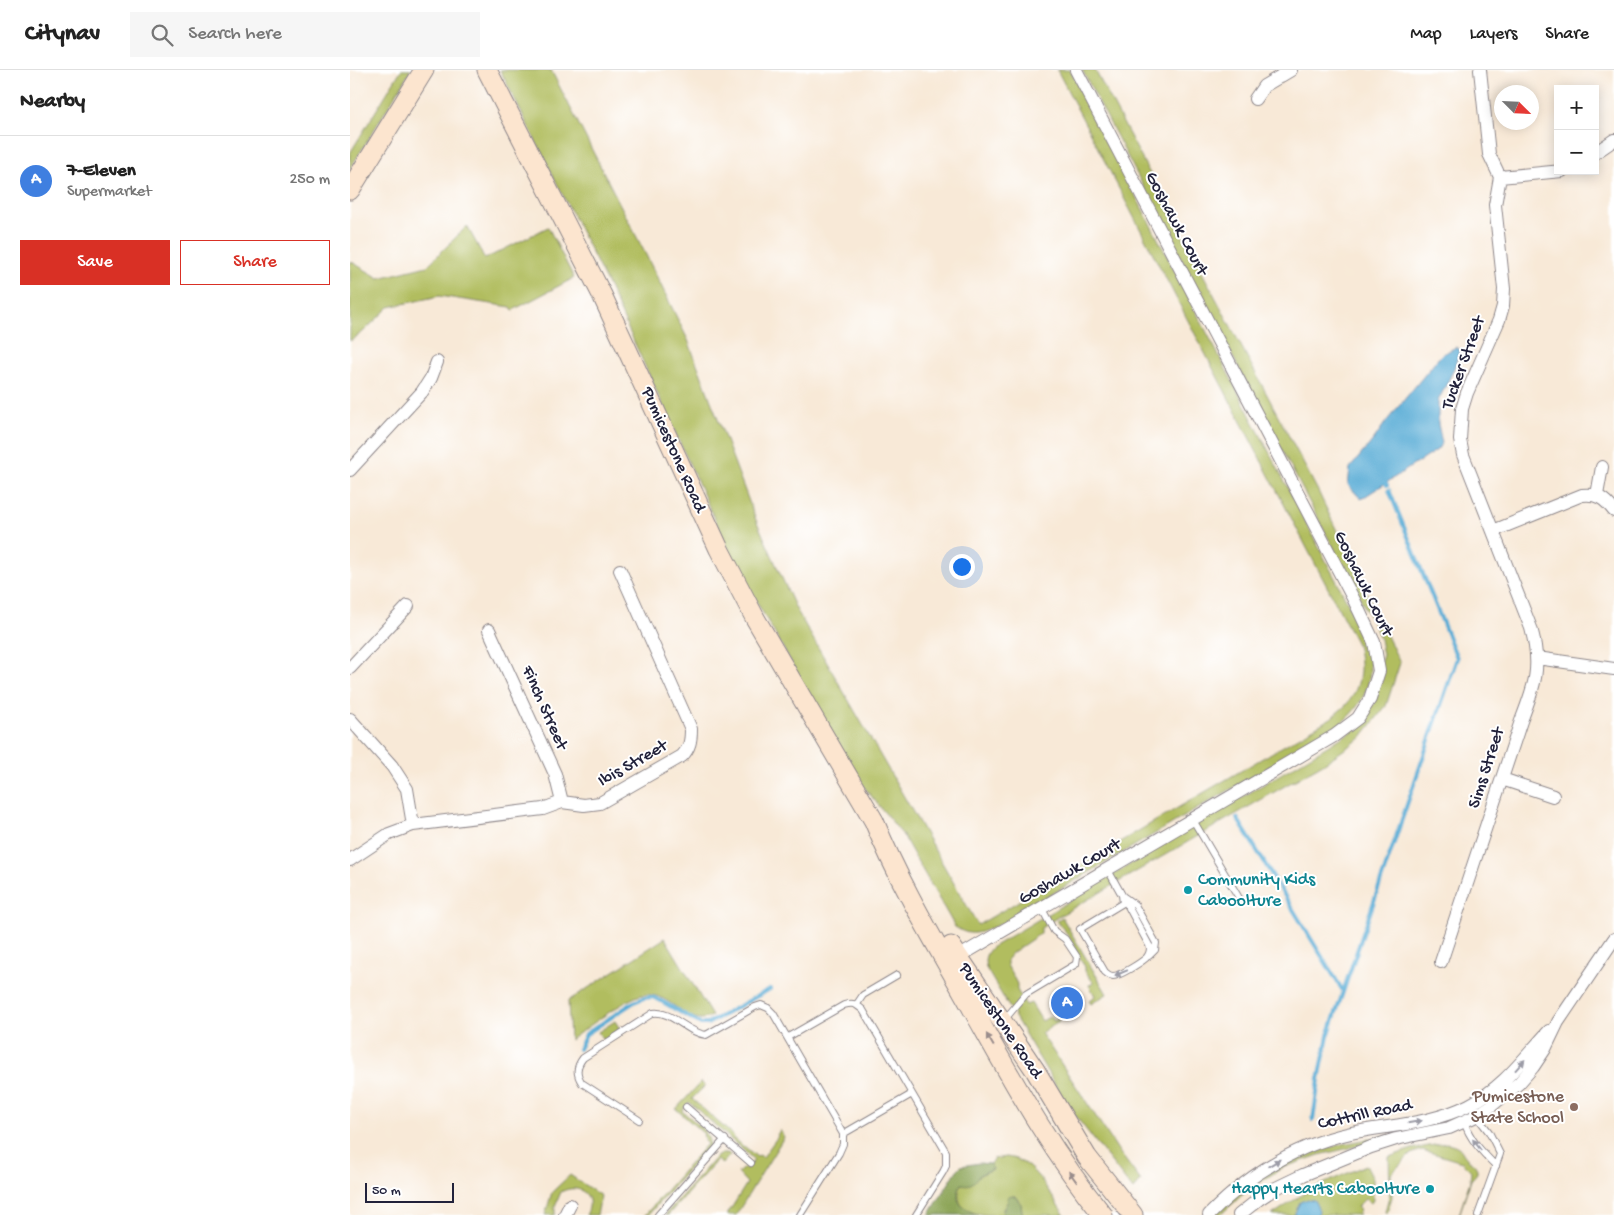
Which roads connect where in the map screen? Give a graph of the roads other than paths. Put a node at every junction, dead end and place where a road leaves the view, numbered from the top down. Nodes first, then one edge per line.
1 (424, 70) edge
2 (488, 70) edge
3 (1076, 70) edge
4 (1291, 70) edge
5 (1480, 70) edge
6 (1256, 99) dead end
7 (1614, 140) edge
8 (1599, 150) edge
9 (1554, 172) edge
10 (1500, 177) junction
11 (350, 190) edge
12 (437, 362) dead end
13 (1602, 466) dead end
14 (350, 470) edge
15 (1597, 495) junction
16 (1614, 511) edge
17 (1493, 531) junction
18 (620, 570) dead end
19 (408, 606) dead end
20 (489, 630) dead end
21 (1537, 658) junction
22 (350, 668) edge
23 (1614, 669) edge
24 (350, 719) edge
25 (1502, 779) junction
26 (1553, 796) dead end
27 (562, 802) junction
28 (1193, 820) junction
29 (414, 825) junction
30 (350, 860) edge
31 (1108, 870) junction
32 (1122, 895) junction
33 (1239, 898) dead end
34 (1042, 909) junction
35 (1614, 939) edge
36 (952, 961) junction
37 (1441, 962) dead end
38 (897, 975) dead end
39 (857, 1004) junction
40 (1002, 1022) junction
41 (788, 1038) junction
42 (912, 1094) junction
43 (686, 1107) dead end
44 (1467, 1113) junction
45 (639, 1120) dead end
46 (843, 1134) junction
47 (725, 1139) junction
48 (751, 1163) dead end
49 (1496, 1166) junction
50 (658, 1215) edge
51 (800, 1215) edge
52 (916, 1215) edge
53 (1103, 1215) edge
54 (1133, 1215) edge
55 (1209, 1215) edge
56 (1240, 1215) edge
57 (1478, 1215) edge

1 - 11 main road
2 - 36 main road, Pumicestone Road
3 - 28 street, Goshawk Court
4 - 6 street
5 - 10 street
7 - 8 street
9 - 10 street
10 - 17 street, Tucker Street
12 - 14 street
13 - 15 street
15 - 16 street
15 - 17 street
17 - 21 street, Tucker Street
18 - 27 street, Ibis Street
19 - 22 street
20 - 27 street, Finch Street
21 - 23 street
21 - 25 street, Sims Street
24 - 29 street
25 - 26 street
25 - 37 street, Sims Street
27 - 29 street, Ibis Street
28 - 31 street, Goshawk Court
28 - 33 lane
29 - 30 street, Ibis Street
31 - 32 lane
31 - 34 street, Goshawk Court
32 -> 32 lane
34 - 36 street, Goshawk Court
34 - 40 lane
35 - 44 street, Cottrill Road
36 - 40 main road, Pumicestone Road
53 -> 36 main road, Pumicestone Road
38 - 39 lane
39 - 41 lane
39 - 42 lane
40 - 54 main road, Pumicestone Road
41 - 45 lane
41 - 46 lane
42 - 46 lane
42 - 52 lane
43 - 47 lane
49 -> 44 lane
44 - 49 lane
55 -> 44 street, Cottrill Road
44 - 56 street, Cottrill Road
46 - 51 lane
47 - 48 lane
47 - 50 lane
49 - 57 lane

